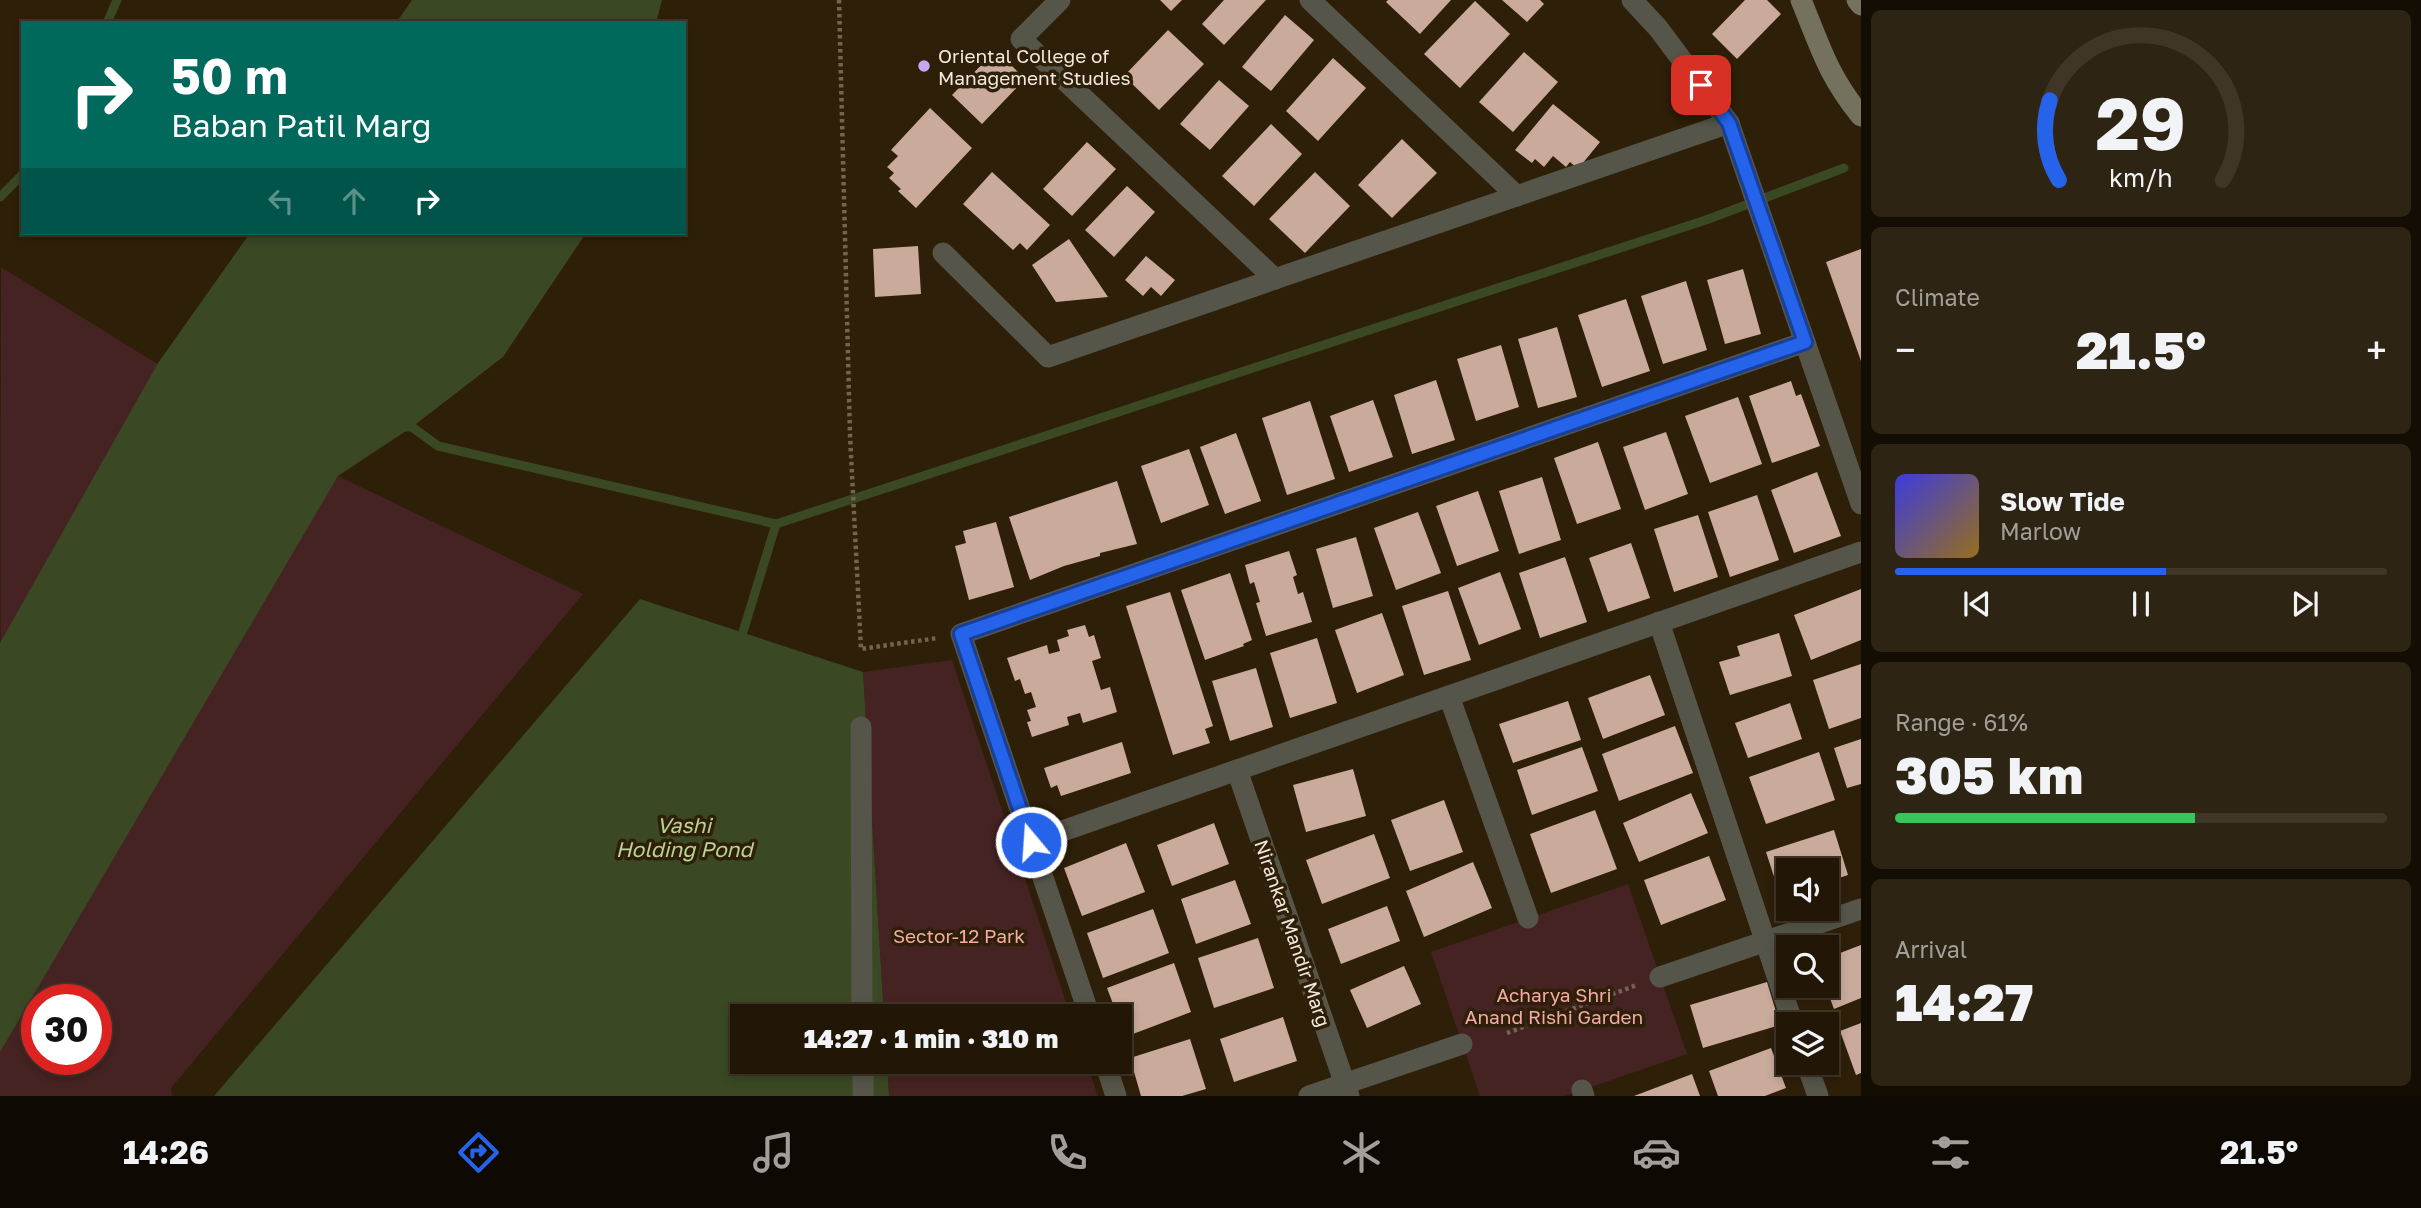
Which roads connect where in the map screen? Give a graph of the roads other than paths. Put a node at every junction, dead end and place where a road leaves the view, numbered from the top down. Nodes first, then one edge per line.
1 (1060, 0) edge
2 (1310, 0) edge
3 (1632, 0) edge
4 (1801, 0) edge
5 (1857, 0) edge
6 (1861, 5) edge
7 (1861, 116) edge
8 (1729, 123) junction
9 (1517, 196) junction
10 (943, 253) dead end
11 (1275, 279) junction
12 (1805, 342) junction
13 (1861, 504) edge
14 (1861, 552) edge
15 (1659, 622) junction
16 (1448, 696) junction
17 (861, 727) dead end
18 (1237, 770) junction
19 (1031, 842) junction
20 (1861, 909) edge
21 (1528, 918) dead end
22 (1766, 941) junction
23 (1660, 977) dead end
24 (862, 1004) edge
25 (1086, 1004) edge
26 (1790, 1012) edge
27 (1462, 1044) dead end
28 (863, 1074) edge
29 (1109, 1074) edge
30 (1811, 1075) edge
31 (1347, 1090) edge
32 (863, 1096) edge
33 (1116, 1096) edge
34 (1309, 1096) edge
35 (1818, 1096) edge

1 - 11 street
2 - 9 street
3 - 8 street
4 - 7 main road
5 - 6 main road
8 - 9 street
8 - 12 street
9 - 11 street
10 - 11 street
12 - 13 street
12 - 19 street
14 - 15 street
15 - 16 street
15 - 22 street
16 - 18 street
16 - 21 street
17 - 24 street
18 - 19 street
18 - 31 street, Nirankar Mandir Marg
19 - 25 street
20 - 22 street
22 - 23 street
22 - 26 street
27 - 31 street
28 - 32 street
29 - 33 street
30 - 35 street
31 - 34 street

